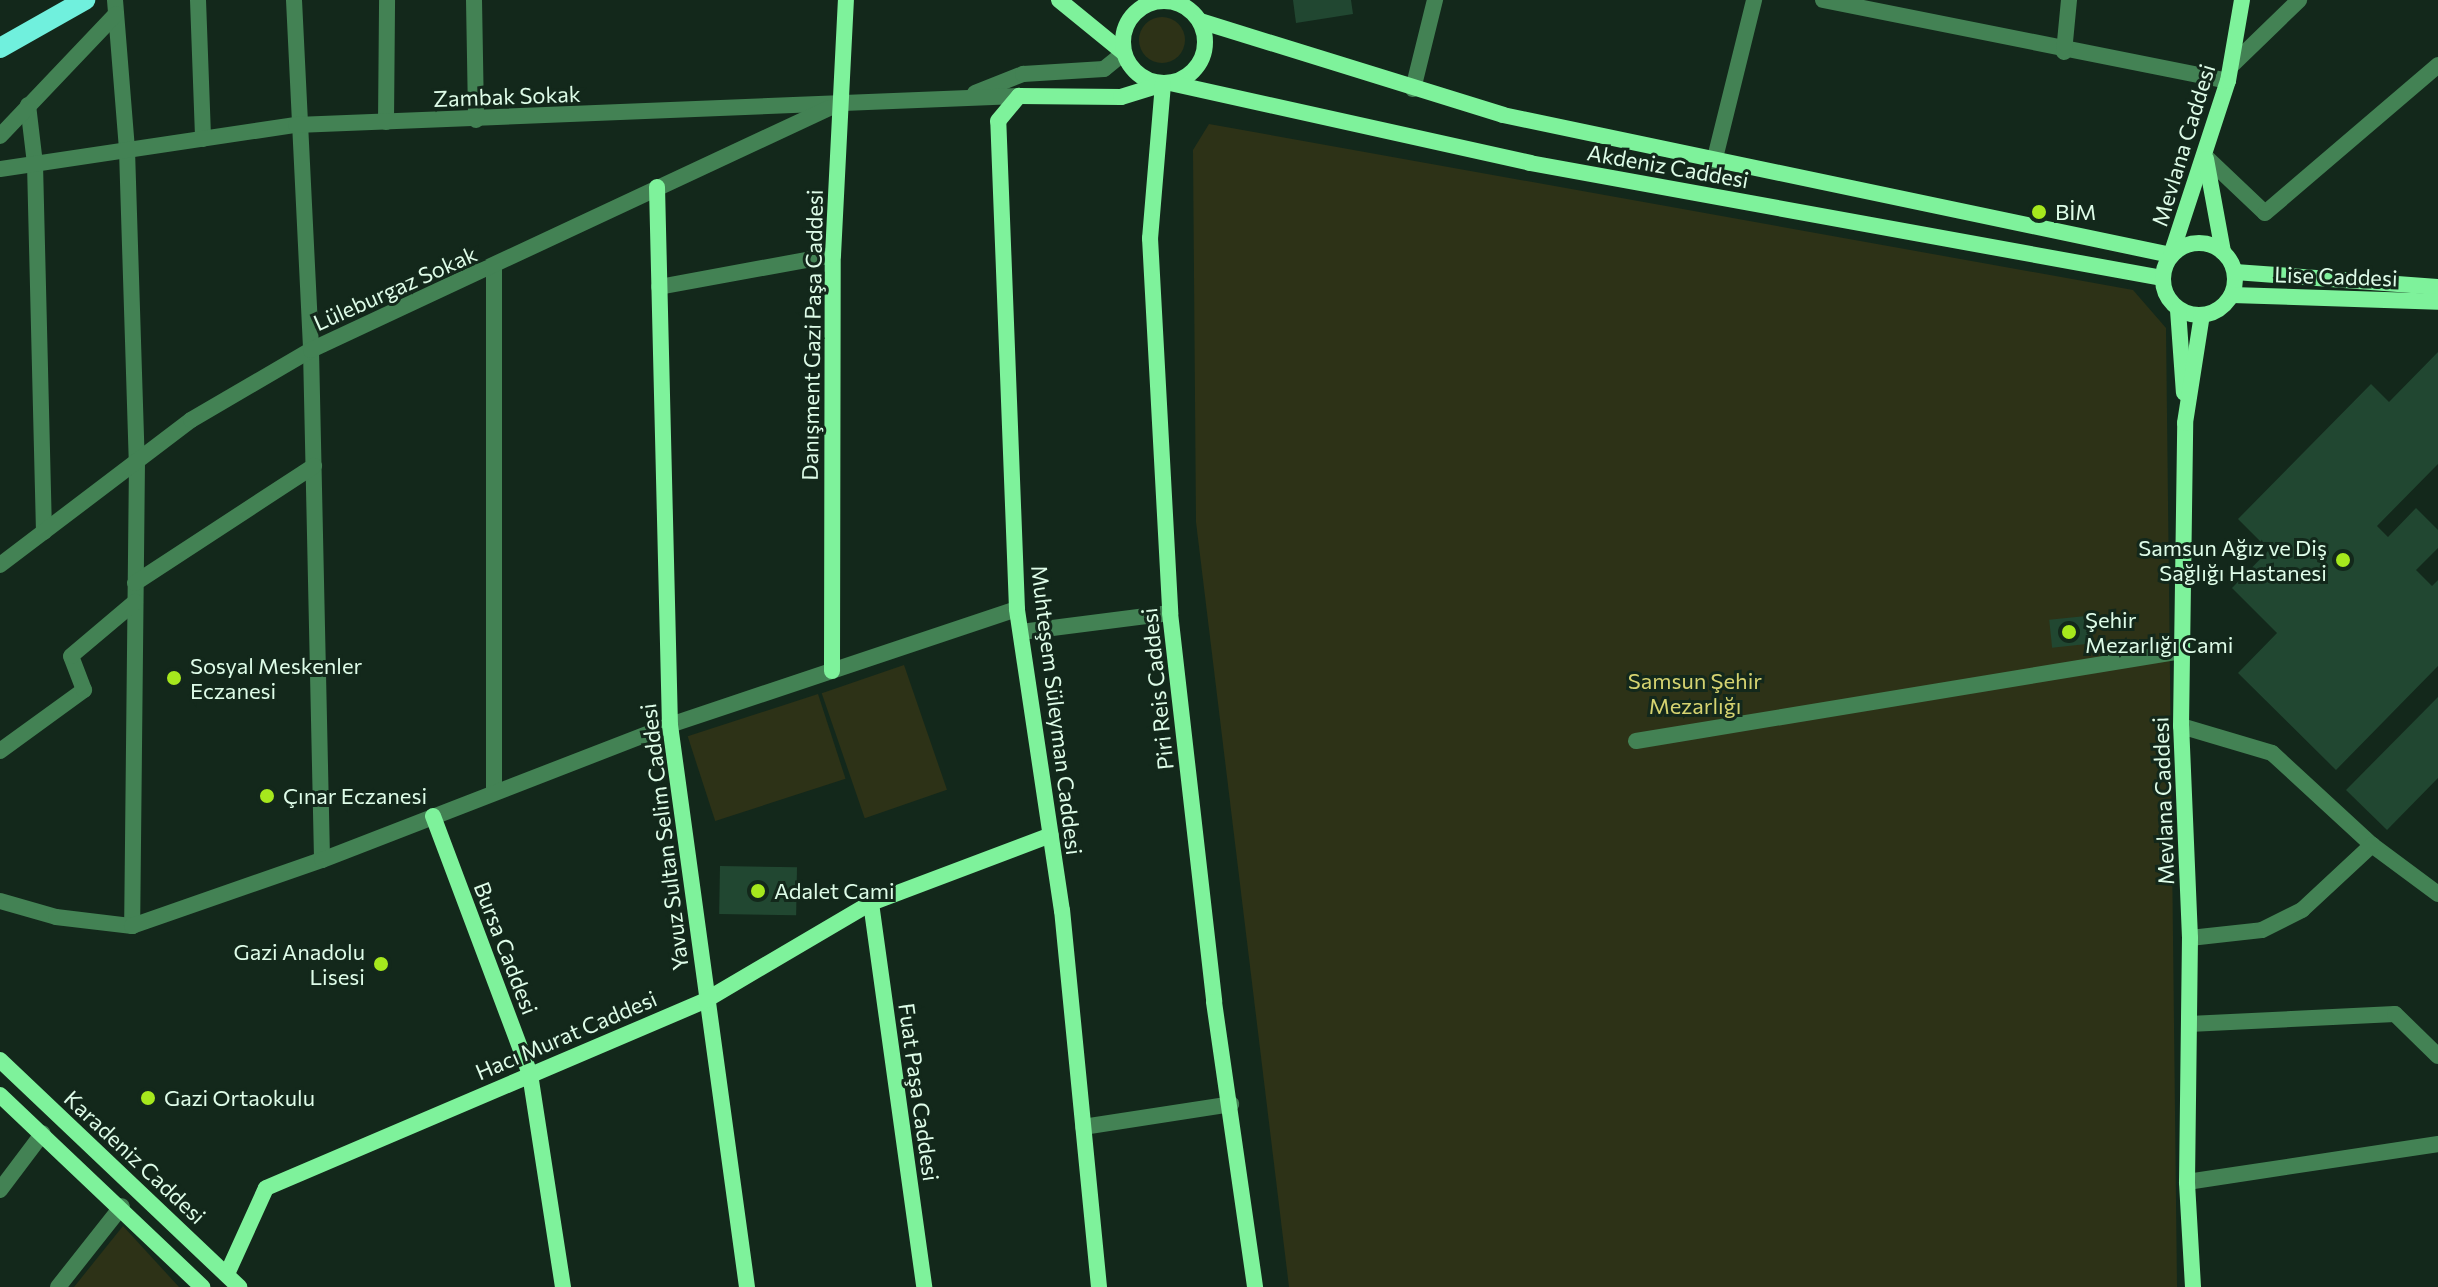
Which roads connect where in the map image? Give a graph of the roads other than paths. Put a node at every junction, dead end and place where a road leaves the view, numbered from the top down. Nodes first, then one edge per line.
1 (85, 0) edge
2 (198, 0) edge
3 (294, 0) edge
4 (387, 0) edge
5 (474, 0) edge
6 (846, 0) edge
7 (1059, 0) edge
8 (1435, 0) edge
9 (1754, 0) edge
10 (1823, 0) edge
11 (1918, 0) edge
12 (2069, 0) edge
13 (2242, 0) edge
14 (2299, 0) edge
15 (1150, 1) edge
16 (1186, 3) edge
17 (115, 7) edge
18 (1930, 19) junction
19 (1200, 21) junction
20 (0, 48) edge
21 (2064, 52) junction
22 (1124, 53) junction
23 (2438, 65) edge
24 (2230, 74) junction
25 (1166, 83) junction
26 (1413, 89) junction
27 (1019, 96) junction
28 (962, 98) junction
29 (839, 103) junction
30 (28, 105) junction
31 (476, 120) junction
32 (386, 122) junction
33 (296, 125) junction
34 (0, 136) edge
35 (203, 139) junction
36 (127, 150) junction
37 (2206, 157) junction
38 (1714, 162) junction
39 (35, 164) junction
40 (0, 169) edge
41 (657, 187) junction
42 (2223, 252) junction
43 (833, 255) junction
44 (2171, 255) junction
45 (494, 267) junction
46 (2235, 272) junction
47 (2162, 278) junction
48 (659, 287) junction
49 (2438, 287) edge
50 (2232, 295) junction
51 (2438, 302) edge
52 (2178, 310) junction
53 (2202, 315) junction
54 (311, 350) junction
55 (2185, 423) junction
56 (137, 461) junction
57 (314, 466) junction
58 (44, 532) junction
59 (0, 565) edge
60 (135, 583) junction
61 (135, 602) junction
62 (1017, 609) junction
63 (1170, 613) junction
64 (1021, 632) junction
65 (2182, 651) junction
66 (832, 671) junction
67 (670, 725) junction
68 (2181, 726) junction
69 (1636, 741) dead end
70 (0, 751) edge
71 (494, 791) junction
72 (433, 816) junction
73 (1051, 835) junction
74 (2372, 845) junction
75 (322, 860) junction
76 (2438, 894) edge
77 (0, 901) edge
78 (871, 903) junction
79 (132, 926) junction
80 (2190, 938) junction
81 (706, 1000) junction
82 (2189, 1024) junction
83 (2438, 1056) edge
84 (0, 1060) edge
85 (530, 1074) junction
86 (0, 1095) edge
87 (1231, 1104) junction
88 (1083, 1127) junction
89 (43, 1133) junction
90 (2438, 1144) edge
91 (2187, 1182) junction
92 (0, 1190) edge
93 (122, 1206) junction
94 (227, 1274) junction
95 (58, 1287) edge
96 (202, 1287) edge
97 (239, 1287) edge
98 (563, 1287) edge
99 (747, 1287) edge
100 (924, 1287) edge
101 (1099, 1287) edge
102 (1255, 1287) edge
103 (2193, 1287) edge

1 - 20 main road
2 - 35 street
3 - 33 street
4 - 32 street
5 - 31 street
6 - 29 street, Danışment Gazi Paşa Caddesi
7 - 22 street
8 - 26 street
9 - 38 street
10 - 18 street
11 - 18 street
12 - 21 street
13 - 24 street, Mevlana Caddesi
14 - 24 street
15 - 16 street
15 - 22 street
16 - 19 street
17 - 30 street
17 - 36 street
18 - 21 street
19 - 25 street
19 - 26 street, Akdeniz Caddesi
21 - 24 street
22 - 25 street
22 - 28 street
23 - 37 street
24 - 37 street, Mevlana Caddesi
25 - 27 street
25 - 47 street, Akdeniz Caddesi
25 - 63 street, Piri Reis Caddesi
26 - 38 street, Akdeniz Caddesi
27 - 28 street, Zambak Sokak
27 - 62 street, Muhteşem Süleyman Caddesi
28 - 29 street, Zambak Sokak
29 - 31 street, Zambak Sokak
29 - 41 street, Lüleburgaz Sokak
29 - 43 street, Danışment Gazi Paşa Caddesi
30 - 34 street
30 - 39 street
31 - 32 street, Zambak Sokak
32 - 33 street, Zambak Sokak
33 - 35 street, Zambak Sokak
33 - 54 street
35 - 36 street, Zambak Sokak
36 - 39 street, Zambak Sokak
36 - 56 street
37 - 42 street
37 - 44 street, Mevlana Caddesi
38 - 44 street, Akdeniz Caddesi
39 - 40 street, Zambak Sokak
39 - 58 street
41 - 45 street, Lüleburgaz Sokak
41 - 48 street, Yavuz Sultan Selim Caddesi
42 - 44 street
42 - 46 street
43 - 48 street
43 - 66 street, Danışment Gazi Paşa Caddesi
44 - 47 street
45 - 54 street, Lüleburgaz Sokak
45 - 71 street
46 - 49 street, Lise Caddesi
46 - 50 street
47 - 52 street
48 - 67 street, Yavuz Sultan Selim Caddesi
50 - 51 street, Lise Caddesi
50 - 53 street
52 - 53 street
52 - 55 street
53 - 55 street, Mevlana Caddesi
54 - 56 street, Lüleburgaz Sokak
54 - 57 street
55 - 65 street, Mevlana Caddesi
56 - 58 street, Lüleburgaz Sokak
56 - 60 street
57 - 60 street
57 - 75 street
58 - 59 street, Lüleburgaz Sokak
60 - 61 street
61 - 70 street
61 - 79 street
62 - 64 street, Muhteşem Süleyman Caddesi
62 - 66 street
63 - 64 street
63 - 87 street, Piri Reis Caddesi
64 - 73 street, Muhteşem Süleyman Caddesi
65 - 68 street, Mevlana Caddesi
65 - 69 street
66 - 67 street
67 - 71 street
67 - 81 street, Yavuz Sultan Selim Caddesi
68 - 74 street
68 - 80 street, Mevlana Caddesi
71 - 72 street
72 - 75 street
72 - 85 street, Bursa Caddesi
73 - 78 street, Hacı Murat Caddesi
73 - 88 street, Muhteşem Süleyman Caddesi
74 - 76 street
74 - 80 street
75 - 79 street
77 - 79 street
78 - 81 street, Hacı Murat Caddesi
78 - 100 street, Fuat Paşa Caddesi
80 - 82 street, Mevlana Caddesi
81 - 85 street, Hacı Murat Caddesi
81 - 99 street, Yavuz Sultan Selim Caddesi
82 - 83 street
82 - 91 street, Mevlana Caddesi
84 - 94 street, Karadeniz Caddesi
85 - 94 street, Hacı Murat Caddesi
85 - 98 street, Bursa Caddesi
86 - 89 street, Karadeniz Caddesi
87 - 88 street
87 - 102 street, Piri Reis Caddesi
88 - 101 street, Muhteşem Süleyman Caddesi
89 - 92 street
89 - 93 street, Karadeniz Caddesi
90 - 91 street
91 - 103 street, Mevlana Caddesi
93 - 95 street
93 - 96 street, Karadeniz Caddesi
94 - 97 street, Karadeniz Caddesi

